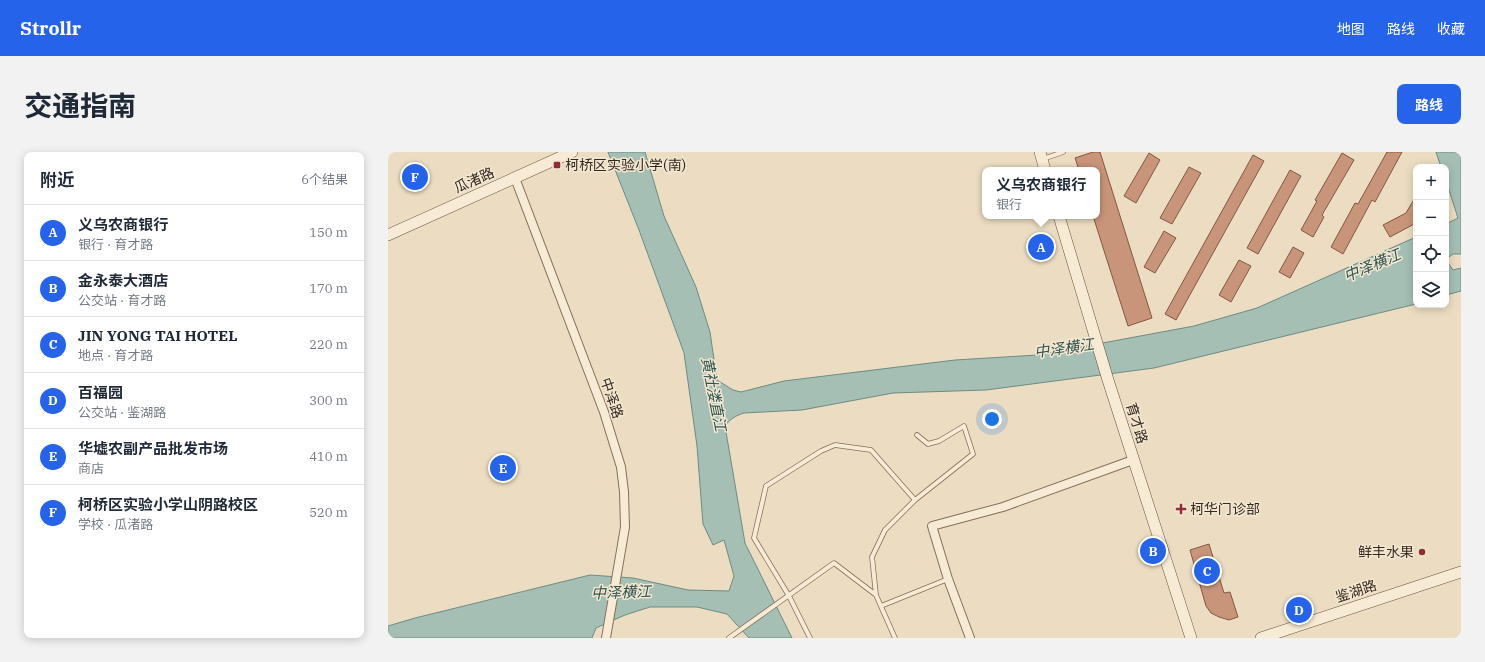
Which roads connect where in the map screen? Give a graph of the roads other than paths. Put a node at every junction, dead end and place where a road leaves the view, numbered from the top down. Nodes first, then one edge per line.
1 (572, 152) edge
2 (1064, 152) edge
3 (1043, 160) edge
4 (515, 178) junction
5 (1060, 219) edge
6 (388, 236) edge
7 (917, 435) dead end
8 (1133, 460) junction
9 (915, 500) junction
10 (1461, 572) edge
11 (948, 579) junction
12 (876, 595) junction
13 (788, 596) junction
14 (881, 606) junction
15 (606, 638) edge
16 (729, 638) edge
17 (810, 638) edge
18 (895, 638) edge
19 (970, 638) edge
20 (1191, 638) edge
21 (1261, 638) edge

1 - 4 street, 瓜渚路
2 - 3 lane
4 - 6 street, 瓜渚路
4 - 15 street, 中泽路
5 - 8 street, 育才路
7 - 9 lane
8 - 11 street
8 - 20 street, 育才路
9 - 12 lane
9 - 13 lane
10 - 21 street, 鉴湖路
11 - 14 lane
11 - 19 street
12 - 13 lane
12 - 14 lane
13 - 16 lane
13 - 17 lane
14 - 18 lane

